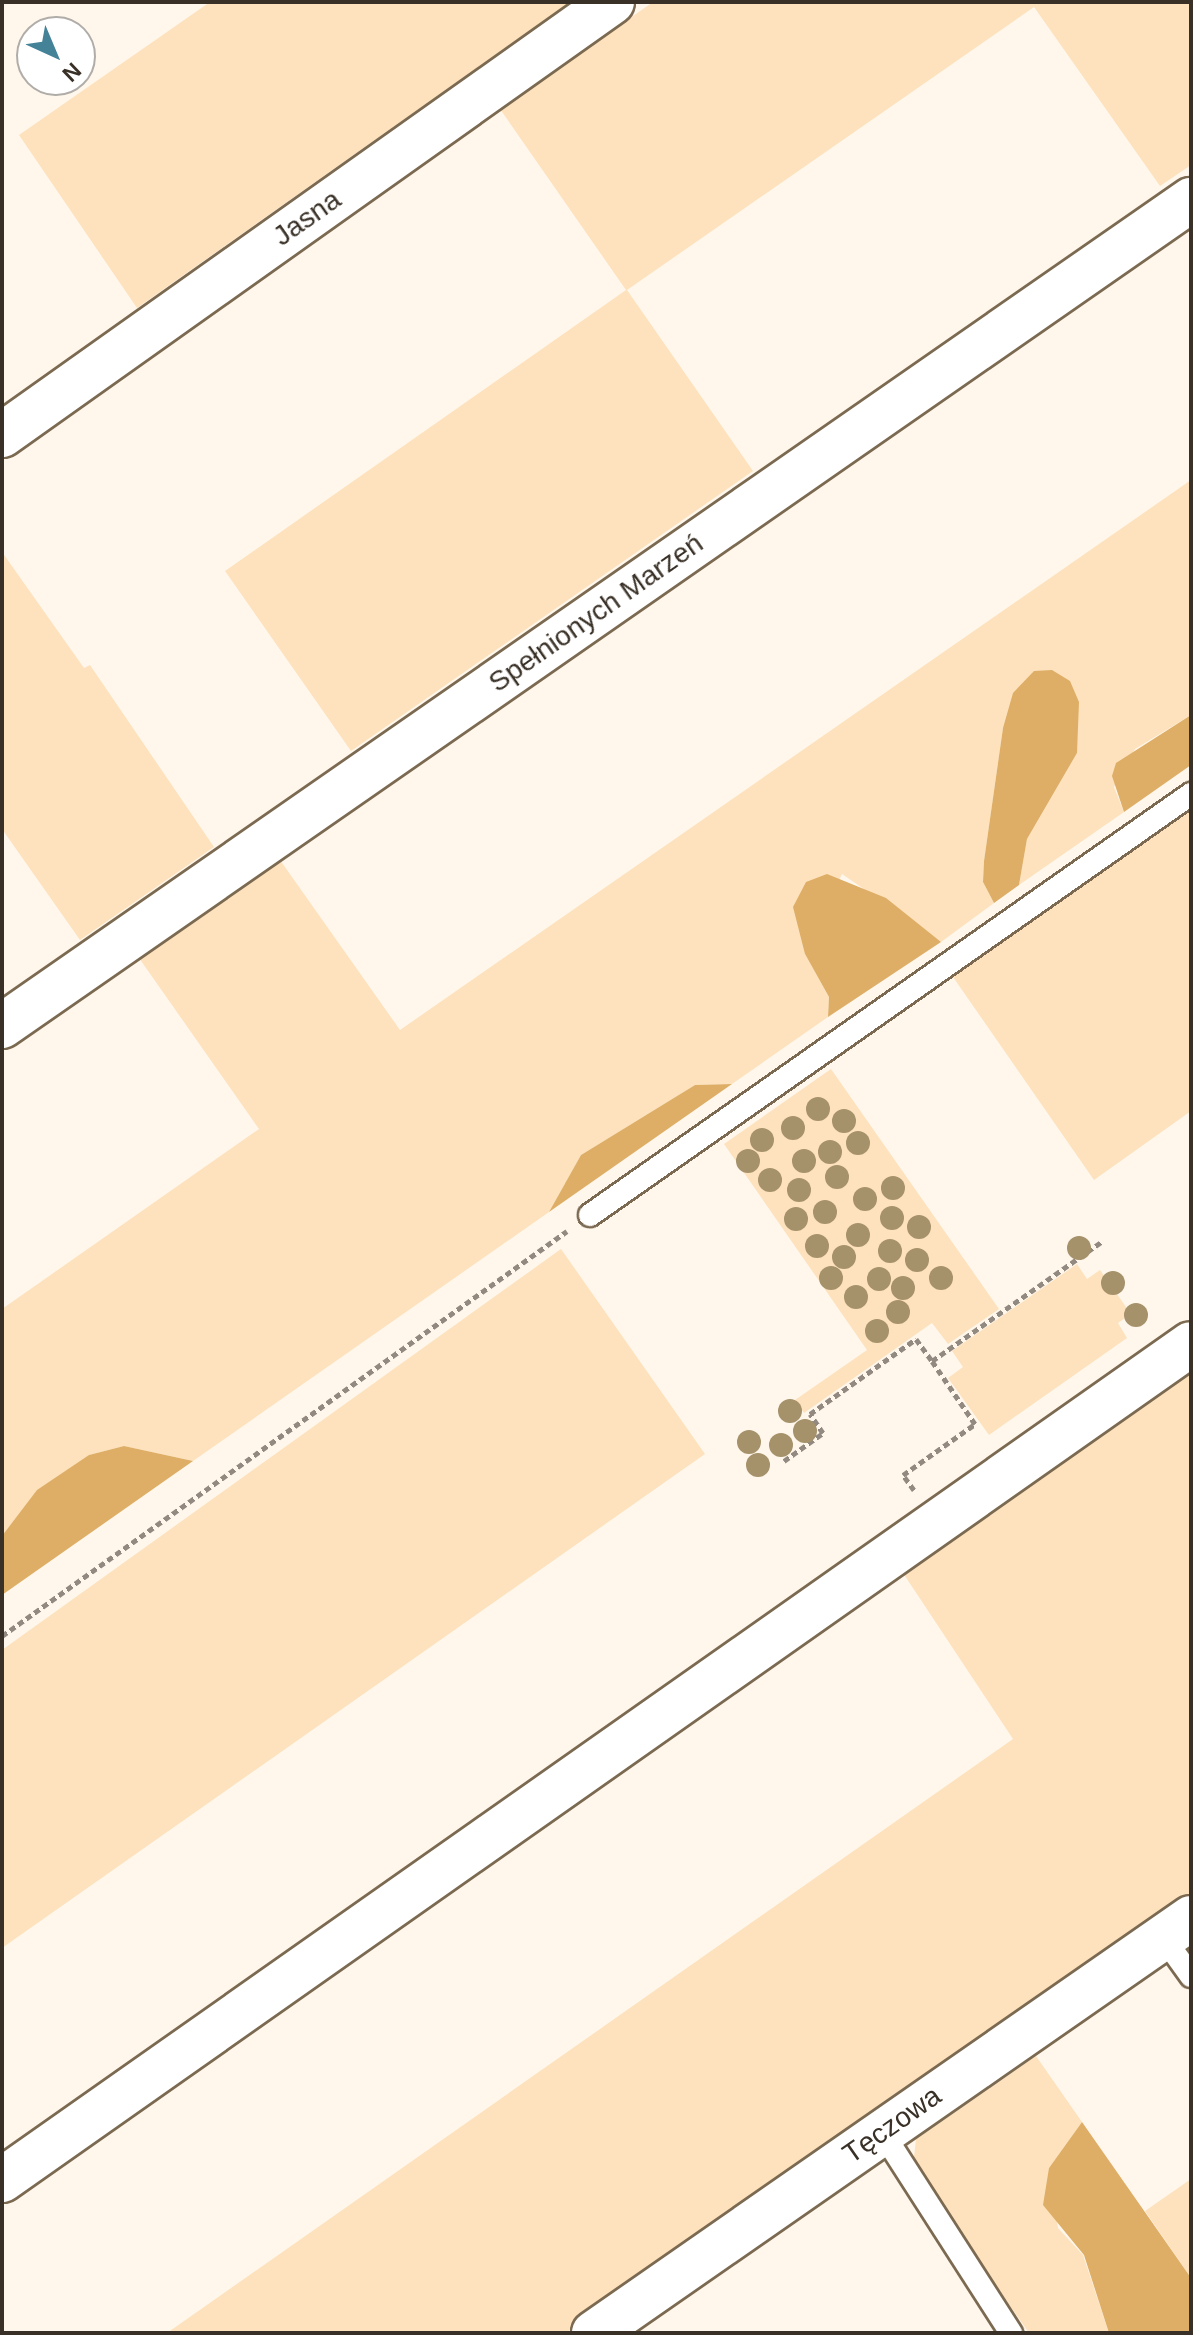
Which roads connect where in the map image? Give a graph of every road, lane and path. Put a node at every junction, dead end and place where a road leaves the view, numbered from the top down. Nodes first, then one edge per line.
1 (612, 2) edge
2 (1191, 200) edge
3 (2, 435) edge
4 (1191, 794) edge
5 (2, 1026) edge
6 (590, 1215) joint
7 (1103, 1241) dead end
8 (1191, 1344) edge
9 (932, 1361) junction
10 (784, 1461) dead end
11 (921, 1500) dead end
12 (2, 1636) edge
13 (1177, 1927) edge
14 (1191, 1976) edge
15 (882, 2132) junction
16 (2, 2180) edge
17 (594, 2333) edge
18 (1011, 2333) edge

1 - 3 street, Jasna
2 - 5 street, Spełnionych Marzeń
4 - 6 lane
6 - 12 path
7 - 9 path
8 - 16 street
9 - 10 path
9 - 11 path
13 - 14 lane
13 - 15 street, Tęczowa
15 - 17 street, Tęczowa
15 - 18 lane

